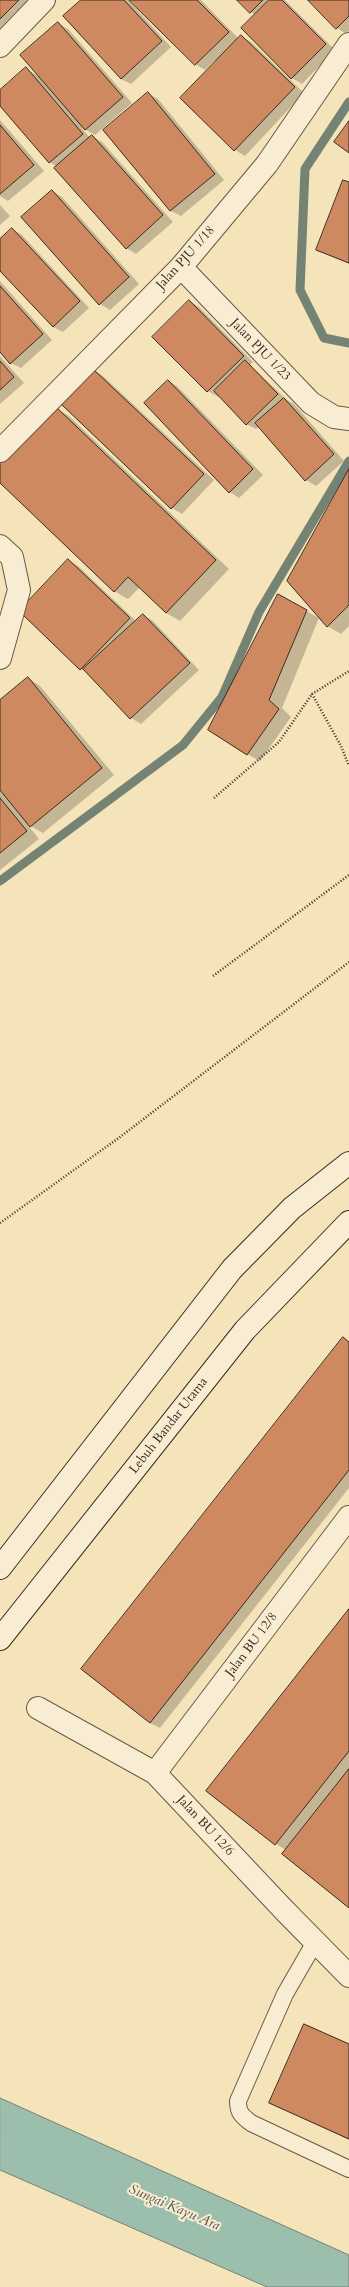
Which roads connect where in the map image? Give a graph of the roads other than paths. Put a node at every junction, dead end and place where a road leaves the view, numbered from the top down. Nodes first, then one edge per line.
1 (44, 0) edge
2 (349, 44) edge
3 (0, 46) edge
4 (181, 266) junction
5 (349, 419) edge
6 (0, 451) edge
7 (6, 551) edge
8 (0, 658) edge
9 (349, 1163) edge
10 (349, 1222) edge
11 (349, 1517) edge
12 (0, 1568) edge
13 (0, 1639) edge
14 (38, 1708) dead end
15 (156, 1773) junction
16 (315, 1942) junction
17 (348, 1974) edge
18 (349, 2169) edge

1 - 3 street
2 - 4 street, Jalan PJU 1/18
4 - 5 street, Jalan PJU 1/23
4 - 6 street, Jalan PJU 1/18
7 - 8 street
9 - 12 street
10 - 13 street, Lebuh Bandar Utama
11 - 15 street, Jalan BU 12/8
14 - 15 street, Jalan BU 12/6
15 - 16 street, Jalan BU 12/6
16 - 17 street, Jalan BU 12/6
16 - 18 lane

